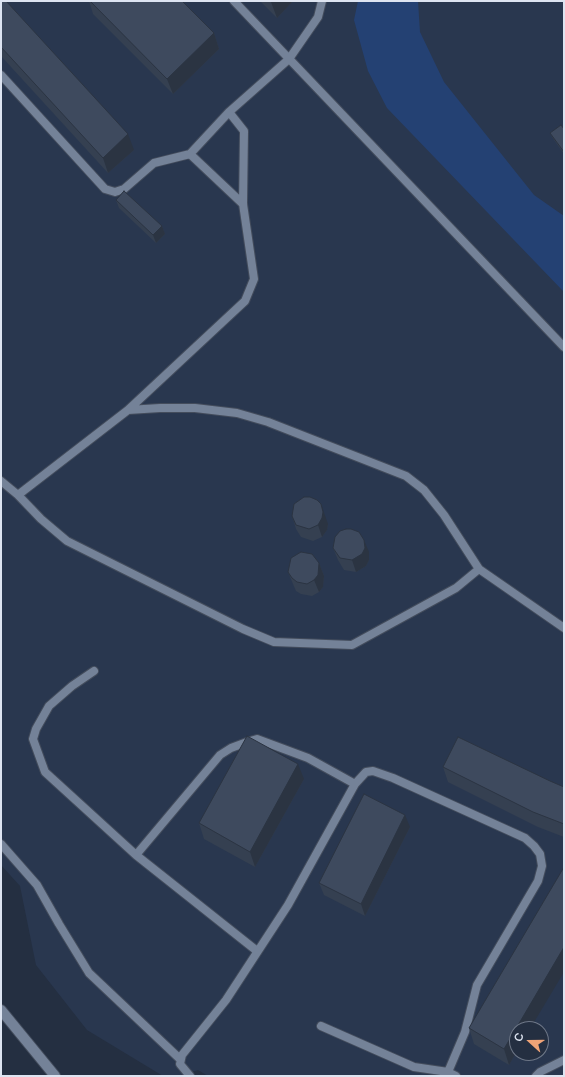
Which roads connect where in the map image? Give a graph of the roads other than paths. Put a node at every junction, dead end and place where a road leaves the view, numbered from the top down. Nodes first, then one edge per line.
1 (234, 1) edge
2 (322, 1) edge
3 (288, 59) junction
4 (1, 75) edge
5 (229, 112) junction
6 (190, 154) junction
7 (243, 204) junction
8 (564, 348) edge
9 (128, 410) junction
10 (1, 481) edge
11 (18, 494) junction
12 (479, 569) junction
13 (564, 628) edge
14 (94, 670) dead end
15 (355, 784) junction
16 (1, 844) edge
17 (136, 855) junction
18 (257, 951) junction
19 (1, 1010) edge
20 (321, 1026) dead end
21 (180, 1059) junction
22 (564, 1060) edge
23 (448, 1072) junction
24 (55, 1076) edge
25 (190, 1076) edge
26 (456, 1076) edge
27 (536, 1076) edge

1 - 3 lane
2 - 3 lane
3 - 5 lane
3 - 8 lane
4 - 6 lane
5 - 6 lane
5 - 7 lane
6 - 7 lane
7 - 9 lane
9 - 11 lane
9 - 12 lane
10 - 11 lane
11 - 12 lane
12 - 13 lane
14 - 17 lane
15 - 17 lane
15 - 18 lane
15 - 23 lane
16 - 21 lane
17 - 18 lane
18 - 21 lane
19 - 24 street
20 - 23 lane
21 - 25 lane
22 - 27 lane
23 - 26 lane

